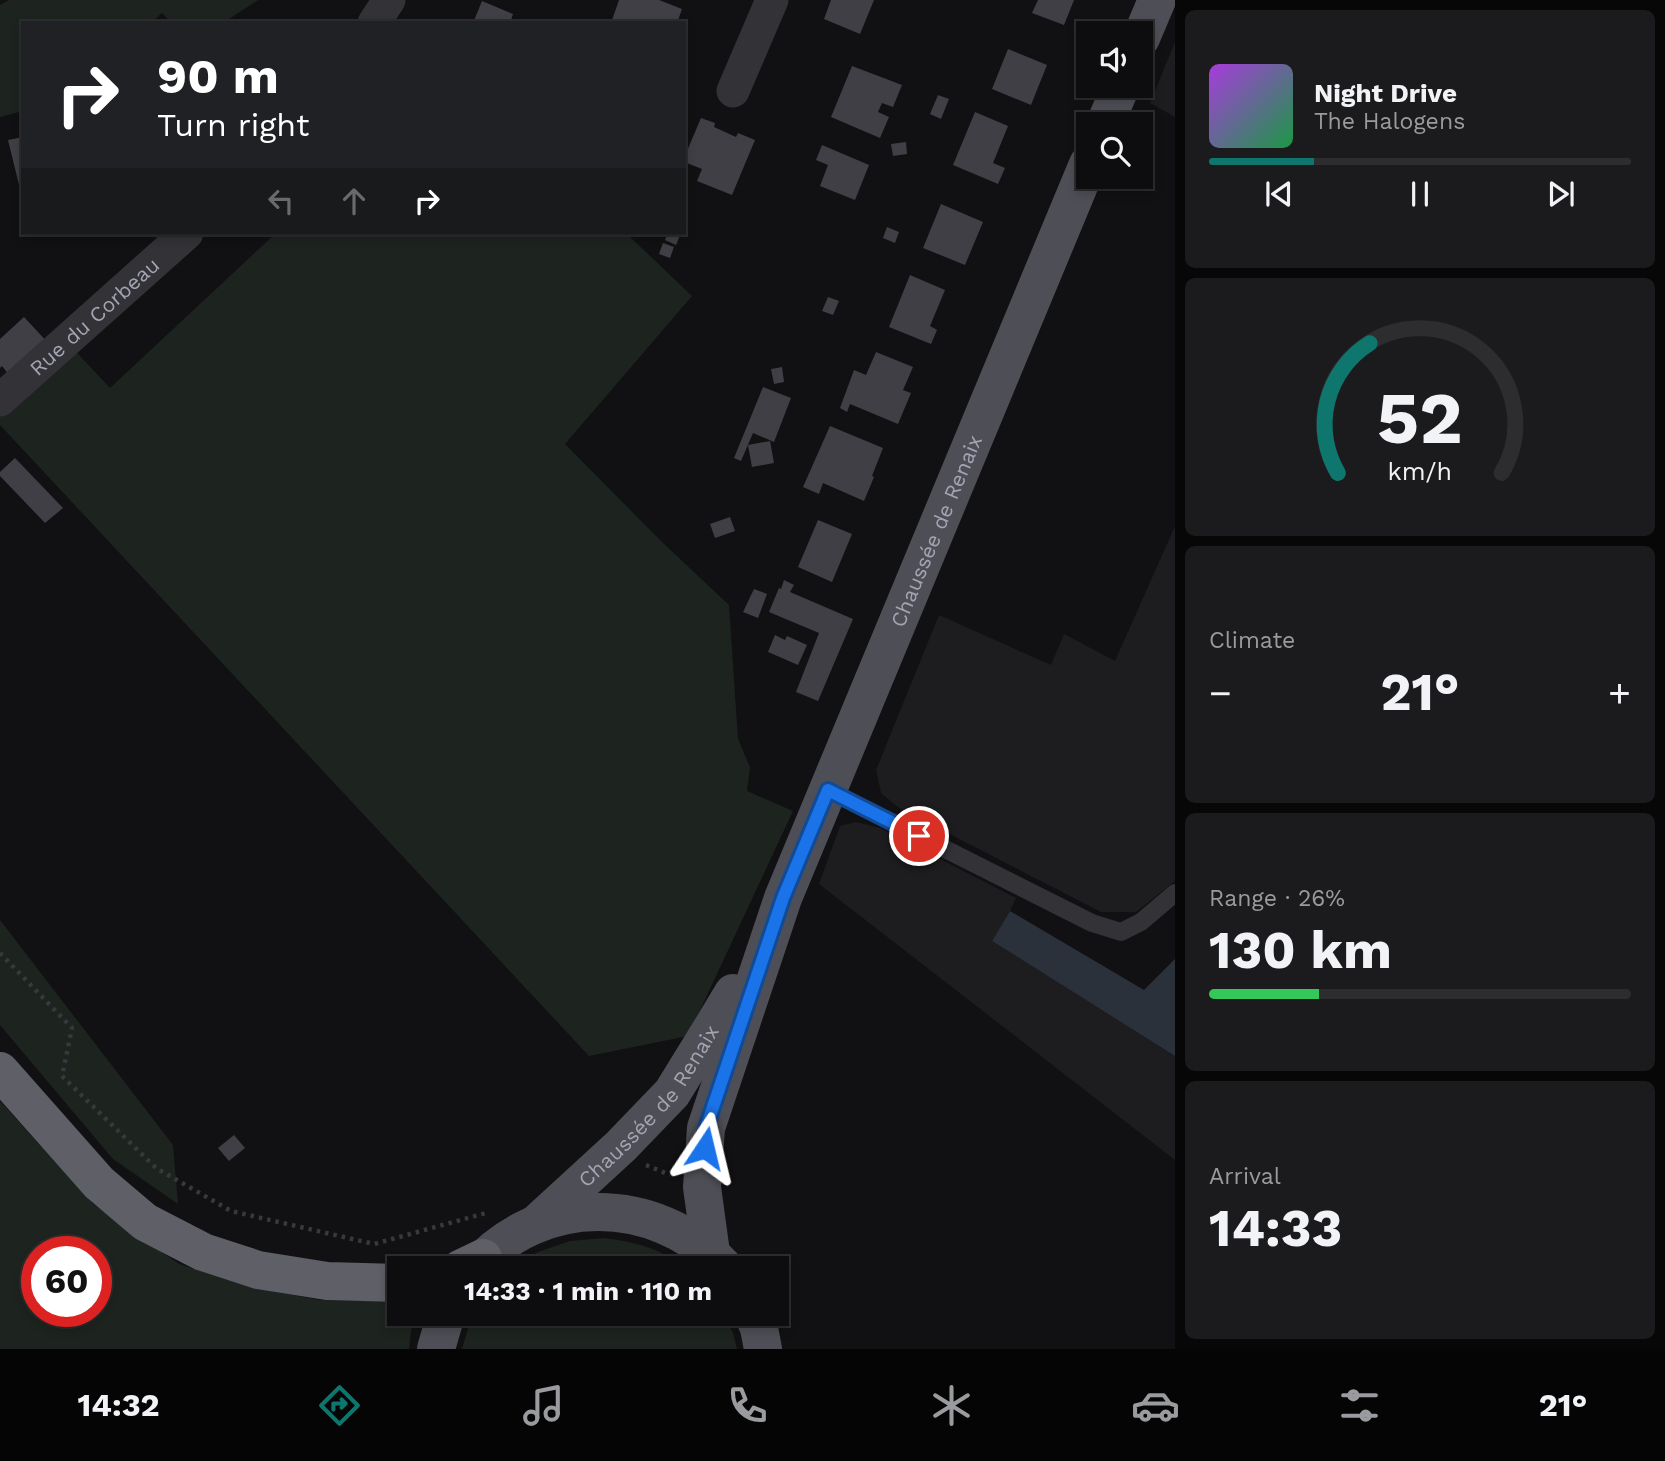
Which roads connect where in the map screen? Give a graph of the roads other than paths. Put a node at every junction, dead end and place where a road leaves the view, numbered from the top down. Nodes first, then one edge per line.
1 (389, 0) edge
2 (772, 0) edge
3 (1157, 0) edge
4 (375, 21) edge
5 (1148, 21) edge
6 (733, 91) dead end
7 (1078, 189) edge
8 (185, 235) edge
9 (0, 400) edge
10 (828, 790) junction
11 (1175, 893) edge
12 (783, 898) junction
13 (0, 1071) edge
14 (536, 1224) junction
15 (484, 1256) edge
16 (711, 1256) edge
17 (717, 1256) edge
18 (387, 1282) edge
19 (442, 1326) edge
20 (758, 1326) edge
21 (436, 1349) edge
22 (764, 1349) edge

1 - 4 street
2 - 6 street
3 - 5 main road
7 - 10 main road, Chaussée de Renaix
8 - 9 street, Rue du Corbeau
10 - 11 lane
10 - 12 main road, Chaussée de Renaix
12 - 14 main road, Chaussée de Renaix
12 - 17 main road, Chaussée de Renaix
13 - 18 highway
14 - 15 main road
14 - 16 main road
19 - 21 main road
20 - 22 main road

